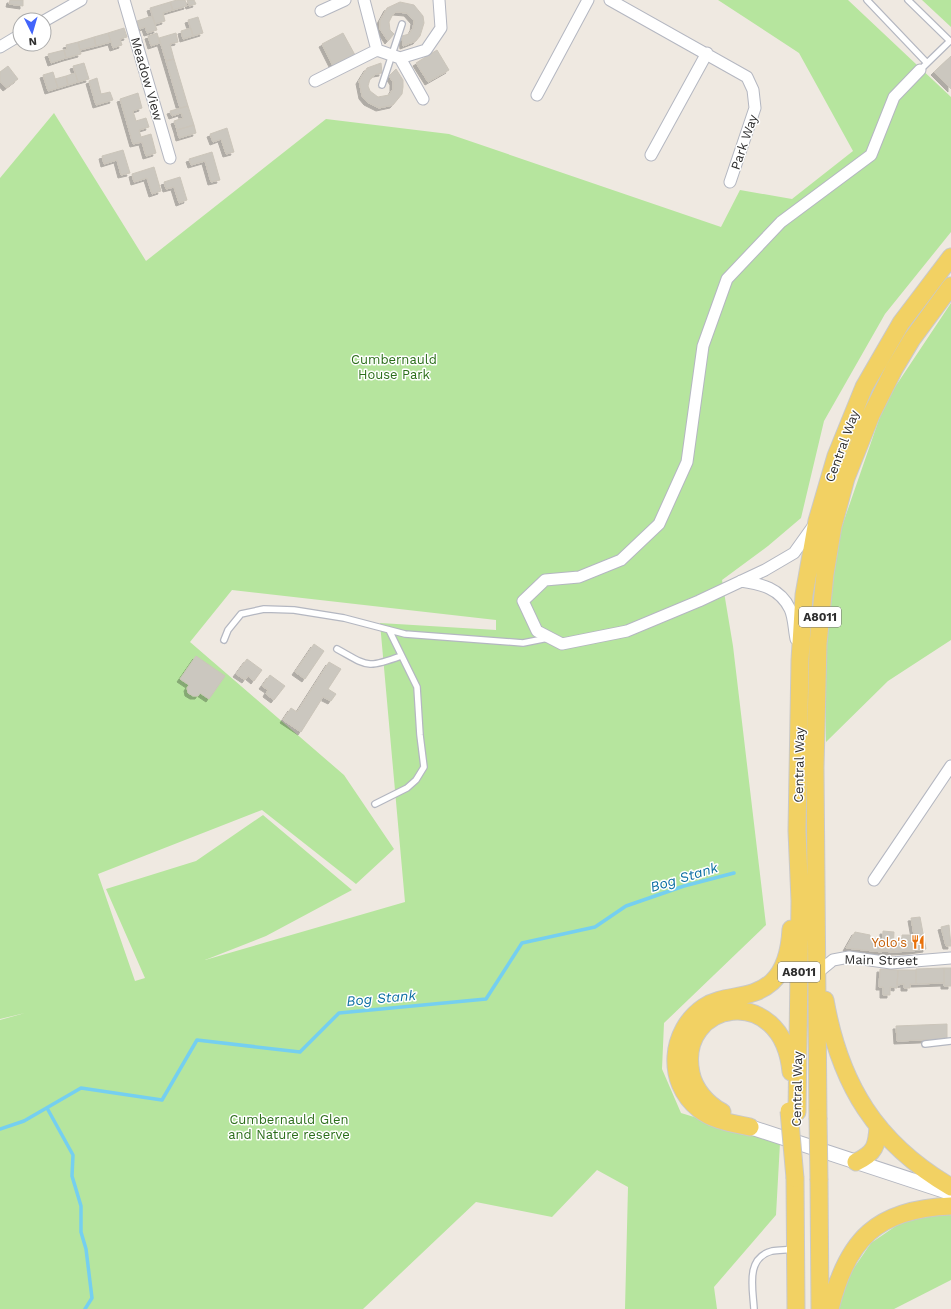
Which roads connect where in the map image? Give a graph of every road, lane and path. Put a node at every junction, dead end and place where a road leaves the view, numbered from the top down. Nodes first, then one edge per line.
1 (81, 0) edge
2 (124, 0) edge
3 (345, 0) edge
4 (364, 0) edge
5 (439, 0) edge
6 (588, 0) edge
7 (610, 0) edge
8 (868, 0) edge
9 (908, 0) edge
10 (321, 11) dead end
11 (52, 16) edge
12 (402, 24) dead end
13 (12, 40) edge
14 (0, 47) edge
15 (377, 50) junction
16 (706, 53) junction
17 (396, 56) junction
18 (923, 67) junction
19 (315, 81) dead end
20 (382, 85) dead end
21 (537, 95) dead end
22 (424, 99) dead end
23 (651, 154) dead end
24 (170, 158) dead end
25 (730, 182) dead end
26 (951, 257) edge
27 (951, 286) edge
28 (817, 521) junction
29 (740, 581) junction
30 (389, 630) junction
31 (550, 638) junction
32 (224, 640) dead end
33 (337, 649) dead end
34 (401, 656) junction
35 (800, 660) junction
36 (951, 766) edge
37 (375, 804) dead end
38 (798, 831) junction
39 (874, 880) dead end
40 (951, 958) edge
41 (816, 976) junction
42 (951, 1041) edge
43 (925, 1044) dead end
44 (793, 1112) junction
45 (878, 1126) junction
46 (750, 1127) junction
47 (856, 1162) junction
48 (951, 1186) edge
49 (951, 1193) edge
50 (951, 1206) edge
51 (795, 1249) junction
52 (754, 1309) edge
53 (796, 1309) edge
54 (820, 1309) edge
55 (830, 1309) edge

1 - 11 street
2 - 24 street, Meadow View
3 - 10 street
4 - 15 street
5 - 17 street
6 - 21 street
7 - 16 street, Park Way
8 - 18 lane
9 - 18 lane
12 - 17 lane
13 - 14 street
15 - 17 street
15 - 19 street
16 - 23 street
16 - 25 street, Park Way
17 - 20 lane
17 - 22 street
18 - 31 street
26 - 28 main road, Central Way / A8011
27 - 41 main road, Central Way / A8011
28 - 29 street
28 - 35 main road, Central Way / A8011
29 - 31 street
29 - 35 street
30 - 31 lane
30 - 32 lane
30 - 34 lane
33 - 34 lane
34 - 37 lane
35 - 38 main road, Central Way / A8011
36 - 39 street
38 - 44 main road, Central Way / A8011
38 - 46 main road
40 - 41 street, Main Street
41 - 45 main road
41 - 54 main road, Central Way / A8011, bridge
42 - 43 lane
44 - 46 main road
44 - 51 main road, Central Way / A8011, bridge
45 - 47 main road
45 - 48 main road
46 - 47 street
47 - 49 street
50 - 55 main road
51 - 52 lane
51 - 53 main road, Central Way / A8011

